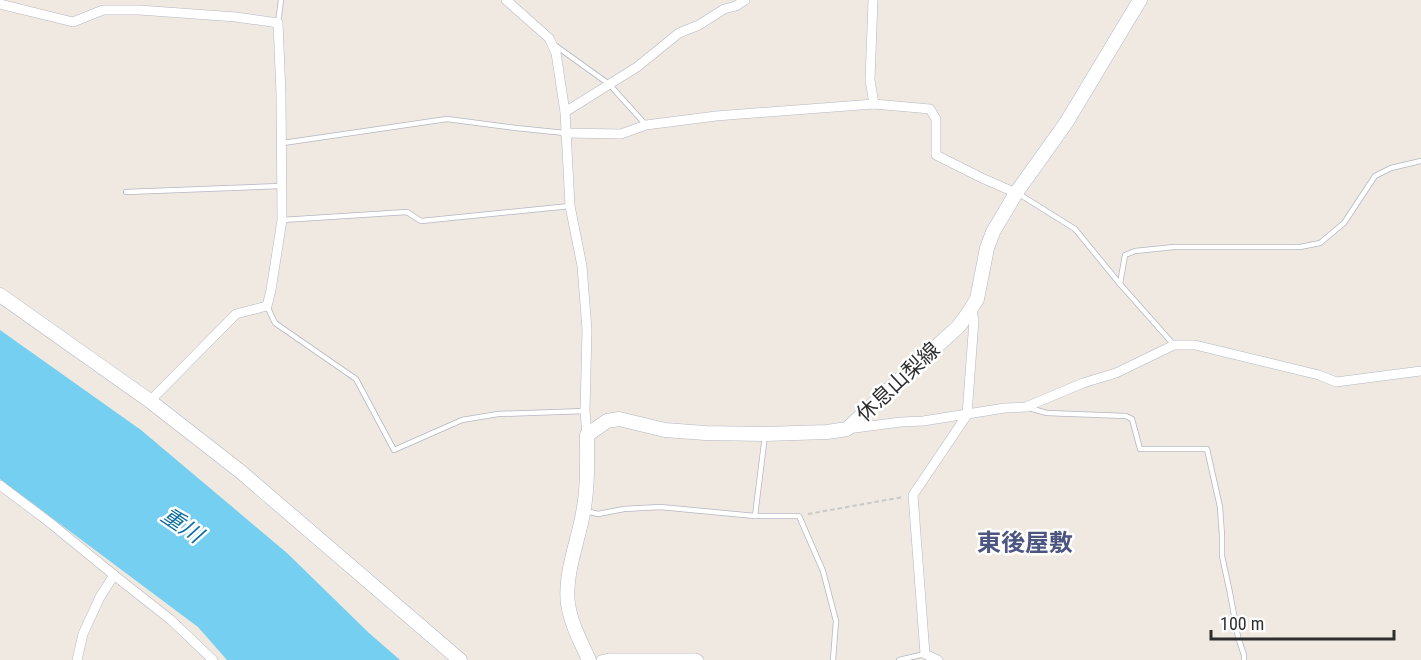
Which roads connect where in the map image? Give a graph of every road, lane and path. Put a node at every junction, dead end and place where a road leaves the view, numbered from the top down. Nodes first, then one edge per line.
1 (281, 0) edge
2 (506, 0) edge
3 (745, 0) edge
4 (873, 0) edge
5 (1140, 0) edge
6 (0, 4) edge
7 (278, 23) junction
8 (551, 43) junction
9 (609, 84) junction
10 (874, 104) junction
11 (565, 112) junction
12 (646, 125) junction
13 (565, 133) junction
14 (281, 144) junction
15 (1421, 161) edge
16 (281, 186) junction
17 (126, 192) dead end
18 (1016, 193) junction
19 (570, 206) junction
20 (282, 220) junction
21 (1120, 284) junction
22 (0, 295) edge
23 (267, 306) junction
24 (971, 308) junction
25 (1173, 345) junction
26 (1421, 371) edge
27 (150, 401) junction
28 (1026, 407) junction
29 (585, 411) junction
30 (967, 415) junction
31 (847, 429) junction
32 (765, 434) junction
33 (587, 435) junction
34 (0, 485) edge
35 (913, 495) junction
36 (584, 511) junction
37 (755, 516) junction
38 (799, 516) junction
39 (114, 575) junction
40 (926, 654) junction
41 (77, 660) edge
42 (213, 660) edge
43 (460, 660) edge
44 (589, 660) edge
45 (601, 660) edge
46 (699, 660) edge
47 (833, 660) edge
48 (898, 660) edge
49 (938, 660) edge
50 (1244, 660) edge

1 - 7 lane
2 - 8 street
3 - 9 street
4 - 10 street
5 - 18 main road, 休息山梨線
6 - 7 street
7 - 14 street
8 - 9 lane
8 - 11 street
9 - 11 street
9 - 12 lane
10 - 12 street
10 - 18 street
11 - 13 street
12 - 13 street
13 - 14 lane
13 - 19 street
14 - 16 street
15 - 21 lane
16 - 17 lane
16 - 20 street
18 - 21 lane
18 - 24 main road, 休息山梨線
19 - 20 lane
19 - 29 street
20 - 23 street
21 - 25 lane
22 - 27 main road
23 - 27 street
23 - 29 lane
24 - 30 street
24 - 31 main road, 休息山梨線
25 - 26 street
25 - 28 street
27 - 43 main road
28 - 30 street
28 - 50 lane
29 - 33 street
30 - 31 street
30 - 35 street
31 - 32 main road, 休息山梨線
32 - 33 main road, 休息山梨線
32 - 37 lane
33 - 36 main road
34 - 39 street
35 - 38 path
35 - 40 street
36 - 37 lane
36 - 44 main road
37 - 38 lane
38 - 47 lane
39 - 41 street
39 - 42 street
40 - 48 lane
40 - 49 street
45 - 46 street

